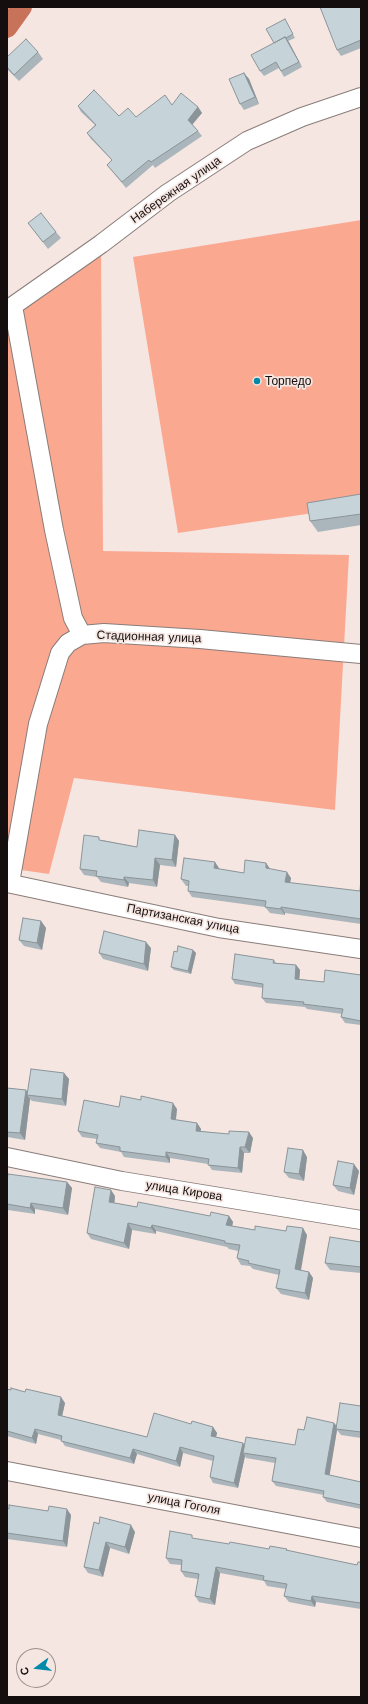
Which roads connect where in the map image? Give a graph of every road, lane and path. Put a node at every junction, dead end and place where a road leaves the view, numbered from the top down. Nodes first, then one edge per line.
1 (361, 97) edge
2 (10, 308) edge
3 (82, 635) junction
4 (361, 654) edge
5 (8, 883) edge
6 (361, 949) edge
7 (7, 1157) edge
8 (361, 1220) edge
9 (7, 1471) edge
10 (361, 1538) edge

1 - 2 street, Набережная улица
2 - 3 street
3 - 4 street, Стадионная улица
3 - 5 street, Стадионная улица
5 - 6 street, Партизанская улица
7 - 8 street, улица Кирова
9 - 10 street, улица Гоголя

